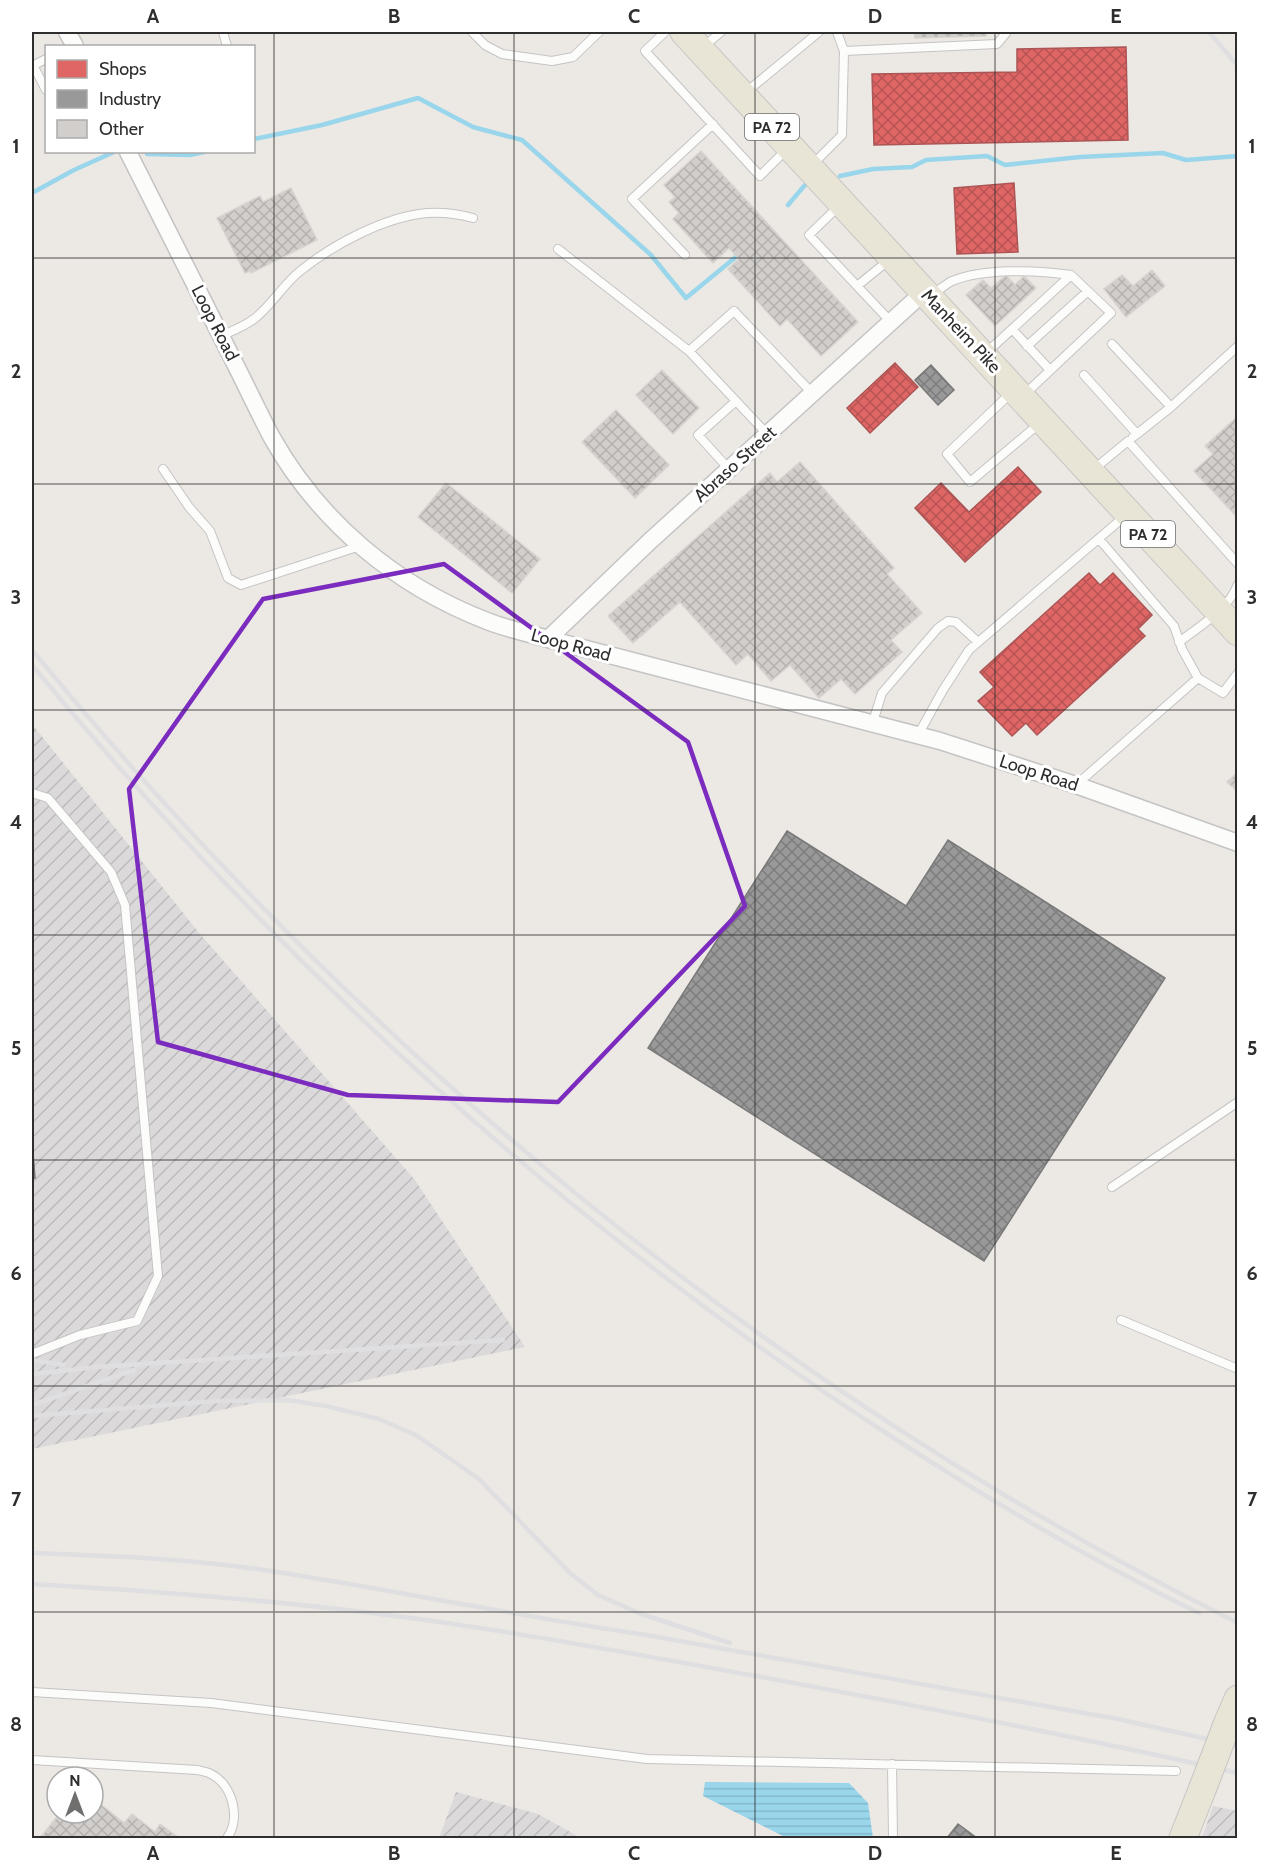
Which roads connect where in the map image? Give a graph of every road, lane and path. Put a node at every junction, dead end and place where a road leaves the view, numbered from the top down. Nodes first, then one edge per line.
1 (471, 32) edge
2 (599, 32) edge
3 (665, 32) edge
4 (721, 32) edge
5 (819, 32) edge
6 (837, 32) edge
7 (1007, 32) edge
8 (692, 41) edge
9 (843, 51) junction
10 (32, 66) edge
11 (45, 88) edge
12 (742, 95) junction
13 (713, 124) junction
14 (790, 146) junction
15 (129, 153) edge
16 (810, 168) junction
17 (842, 202) junction
18 (473, 218) dead end
19 (558, 249) dead end
20 (685, 255) dead end
21 (893, 257) junction
22 (1071, 275) junction
23 (857, 286) junction
24 (1088, 291) junction
25 (927, 294) junction
26 (891, 322) junction
27 (1012, 329) junction
28 (221, 336) junction
29 (1112, 344) dead end
30 (1027, 346) junction
31 (1238, 346) edge
32 (689, 351) junction
33 (983, 355) junction
34 (1050, 370) junction
35 (1084, 375) dead end
36 (1018, 393) junction
37 (813, 394) junction
38 (736, 401) junction
39 (1171, 407) junction
40 (1043, 420) junction
41 (1137, 434) junction
42 (768, 435) junction
43 (1128, 441) junction
44 (163, 469) dead end
45 (729, 469) junction
46 (1091, 472) junction
47 (1128, 513) junction
48 (1099, 538) junction
49 (360, 546) junction
50 (1238, 564) edge
51 (1238, 584) edge
52 (1218, 611) junction
53 (1238, 632) edge
54 (548, 639) junction
55 (978, 642) junction
56 (1179, 642) junction
57 (1238, 673) edge
58 (1198, 678) junction
59 (872, 724) junction
60 (918, 736) junction
61 (1076, 785) junction
62 (32, 793) edge
63 (1238, 843) edge
64 (1238, 1102) edge
65 (1112, 1187) dead end
66 (1121, 1320) dead end
67 (34, 1350) edge
68 (1238, 1368) edge
69 (32, 1692) edge
70 (1233, 1711) edge
71 (32, 1760) edge
72 (892, 1764) junction
73 (1176, 1771) dead end
74 (227, 1839) edge
75 (892, 1839) edge
76 (1183, 1839) edge

1 - 2 lane
3 - 13 lane
4 - 8 lane
5 - 12 lane
6 - 9 lane
7 - 9 lane
8 - 12 main road, Manheim Pike / PA 72
9 - 16 lane
10 - 11 lane
12 - 14 main road, Manheim Pike / PA 72
13 - 14 lane
13 - 20 lane
14 - 16 main road, Manheim Pike / PA 72
15 - 28 street, Loop Road
16 - 17 main road, Manheim Pike / PA 72
17 - 21 main road, Manheim Pike / PA 72
17 - 23 lane
18 - 28 lane
19 - 32 lane
21 - 23 lane
21 - 25 main road, Manheim Pike / PA 72
22 - 24 lane
22 - 25 lane
22 - 27 lane
23 - 26 lane
24 - 30 lane
24 - 34 lane
25 - 26 street, Abraso Street
25 - 33 main road, Manheim Pike / PA 72
26 - 37 street, Abraso Street
27 - 30 lane
27 - 33 lane
28 - 49 street, Loop Road
29 - 39 lane
30 - 34 lane
31 - 39 lane
32 - 37 lane
32 - 38 lane
33 - 36 main road, Manheim Pike / PA 72
34 - 36 lane
35 - 41 lane
36 - 40 main road, Manheim Pike / PA 72
36 - 40 lane
37 - 42 street, Abraso Street
38 - 42 lane
38 - 45 lane
39 - 41 lane
40 - 46 main road, Manheim Pike / PA 72
41 - 43 lane
42 - 45 street, Abraso Street
43 - 46 lane
43 - 50 lane
44 - 49 lane
45 - 54 street, Abraso Street
46 - 47 main road, Manheim Pike / PA 72
47 - 48 lane
47 - 52 main road, Manheim Pike / PA 72
48 - 55 lane
48 - 56 lane
49 - 54 street, Loop Road
51 - 52 lane
52 - 53 main road, Manheim Pike / PA 72
52 - 56 lane
54 - 59 street, Loop Road
55 - 59 lane
55 - 60 lane
56 - 58 lane
57 - 58 lane
58 - 61 lane
59 - 60 street, Loop Road
60 - 61 street, Loop Road
61 - 63 street, Loop Road
62 - 67 lane
64 - 65 lane
66 - 68 lane
69 - 72 lane
70 - 76 main road, bridge
71 - 74 lane
72 - 73 lane
72 - 75 lane

